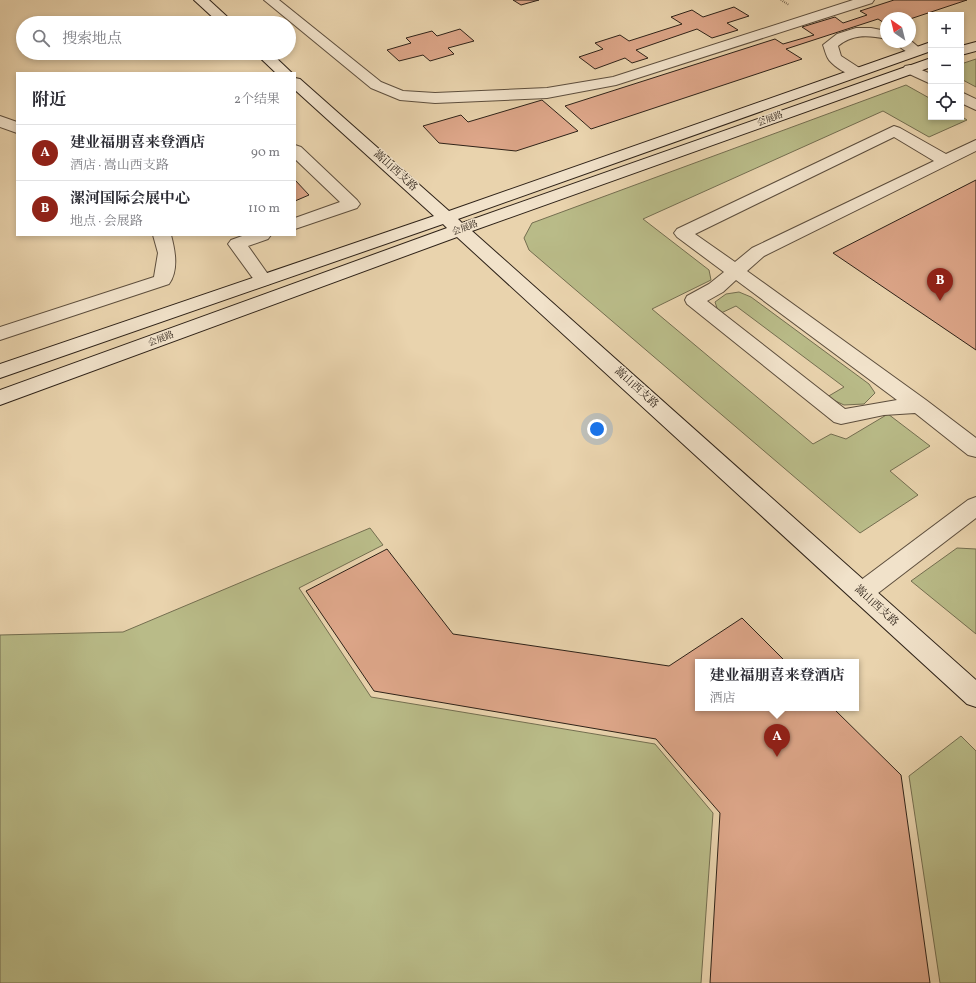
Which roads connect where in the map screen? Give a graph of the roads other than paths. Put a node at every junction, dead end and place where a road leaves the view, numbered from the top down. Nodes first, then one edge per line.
1 (201, 0) edge
2 (271, 0) edge
3 (867, 0) edge
4 (219, 16) edge
5 (291, 16) edge
6 (810, 18) junction
7 (296, 20) edge
8 (831, 30) junction
9 (880, 34) edge
10 (917, 46) edge
11 (976, 46) edge
12 (964, 50) edge
13 (891, 59) junction
14 (270, 60) edge
15 (928, 63) edge
16 (910, 69) junction
17 (284, 72) edge
18 (856, 72) junction
19 (928, 78) edge
20 (296, 83) edge
21 (964, 98) edge
22 (976, 105) edge
23 (0, 121) edge
24 (16, 128) edge
25 (976, 145) edge
26 (296, 151) edge
27 (946, 161) junction
28 (454, 223) junction
29 (296, 224) edge
30 (162, 236) edge
31 (259, 236) edge
32 (735, 272) junction
33 (264, 280) junction
34 (0, 334) edge
35 (0, 371) edge
36 (0, 398) edge
37 (919, 405) junction
38 (976, 449) edge
39 (976, 506) edge
40 (861, 593) junction
41 (976, 696) edge

1 - 4 street
2 - 5 street
3 - 6 street
6 - 7 street
6 - 8 street
8 - 9 street
8 - 18 street
10 - 13 street, 会展路
11 - 12 street
13 - 16 street
13 - 18 street, 会展路
14 - 17 street
15 - 16 street, 会展路
16 - 19 street
16 - 28 street, 会展路
18 - 28 street, 会展路
20 - 28 street, 嵩山西支路
21 - 22 street
23 - 24 street
25 - 27 street
26 - 29 street
27 - 32 street
27 - 32 street
28 - 33 street, 会展路
28 - 36 street, 会展路
28 - 40 street, 嵩山西支路
30 - 34 street
31 - 33 street
32 - 37 street
32 - 37 street
33 - 35 street, 会展路
37 - 38 street
39 - 40 street
40 - 41 street, 嵩山西支路

